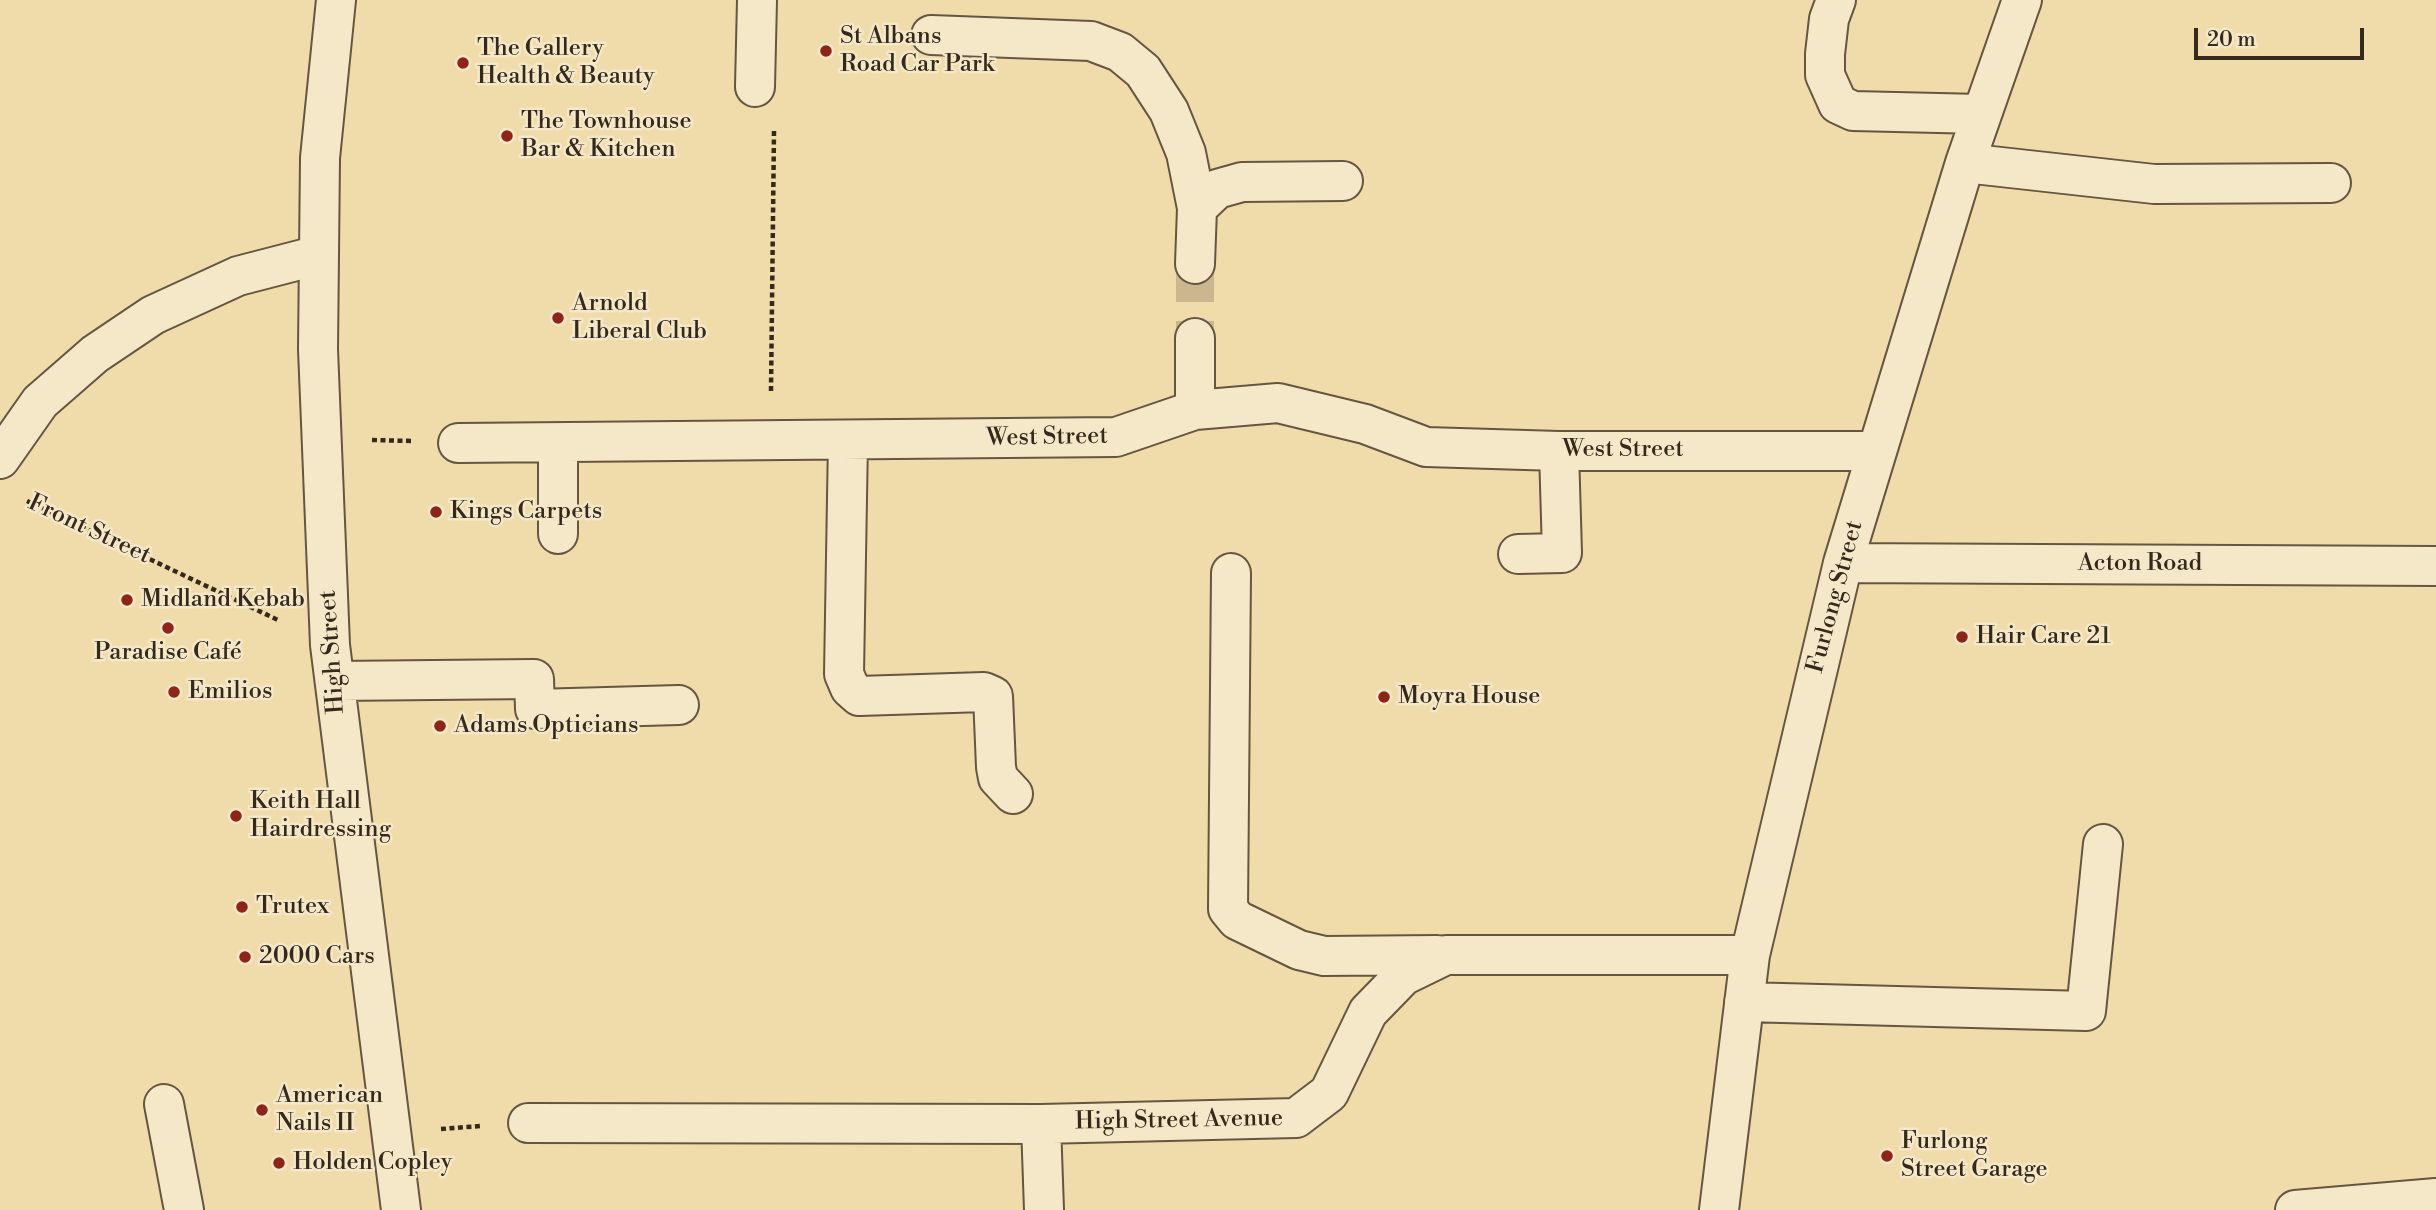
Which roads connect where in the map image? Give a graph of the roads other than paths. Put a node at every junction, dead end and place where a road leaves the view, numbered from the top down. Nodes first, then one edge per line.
1 (336, 0) edge
2 (757, 0) edge
3 (1836, 0) edge
4 (2022, 0) edge
5 (931, 35) dead end
6 (755, 87) road end
7 (1981, 114) junction
8 (1965, 163) junction
9 (1343, 181) dead end
10 (2331, 183) dead end
11 (1197, 208) junction
12 (319, 255) junction
13 (1195, 264) tunnel mouth
14 (1195, 338) tunnel mouth
15 (1195, 410) junction
16 (848, 440) junction
17 (458, 443) road end
18 (558, 444) junction
19 (1559, 451) junction
20 (1876, 451) junction
21 (0, 458) edge
22 (558, 534) dead end
23 (1518, 554) dead end
24 (1843, 562) junction
25 (2436, 566) edge
26 (1231, 573) dead end
27 (332, 663) junction
28 (679, 705) dead end
29 (1013, 794) dead end
30 (2103, 844) dead end
31 (1446, 955) junction
32 (1750, 955) junction
33 (1744, 1002) junction
34 (164, 1104) dead end
35 (528, 1123) road end
36 (1041, 1124) junction
37 (2436, 1198) edge
38 (184, 1210) edge
39 (401, 1210) edge
40 (1044, 1210) edge
41 (1719, 1210) edge
42 (2295, 1210) edge

1 - 12 street, High Street
2 - 6 street
3 - 7 street
4 - 7 street, Furlong Street
5 - 11 street
7 - 8 street, Furlong Street
8 - 10 street
8 - 20 street, Furlong Street
9 - 11 street
11 - 13 street
12 - 21 street
12 - 27 street, High Street
14 - 15 street
15 - 16 street, West Street
15 - 19 street, West Street
16 - 18 street, West Street
16 - 29 street
17 - 18 street, West Street
18 - 22 street
19 - 20 street, West Street
19 - 23 street
20 - 24 street, Furlong Street
24 - 25 street, Acton Road
24 - 32 street, Furlong Street
26 - 31 street
27 - 28 street
27 - 39 street, High Street
30 - 33 street
31 - 32 street, High Street Avenue
31 - 36 street, High Street Avenue
32 - 33 street, Furlong Street
33 - 41 street, Furlong Street
34 - 38 street
35 - 36 street, High Street Avenue
36 - 40 street
37 - 42 street

